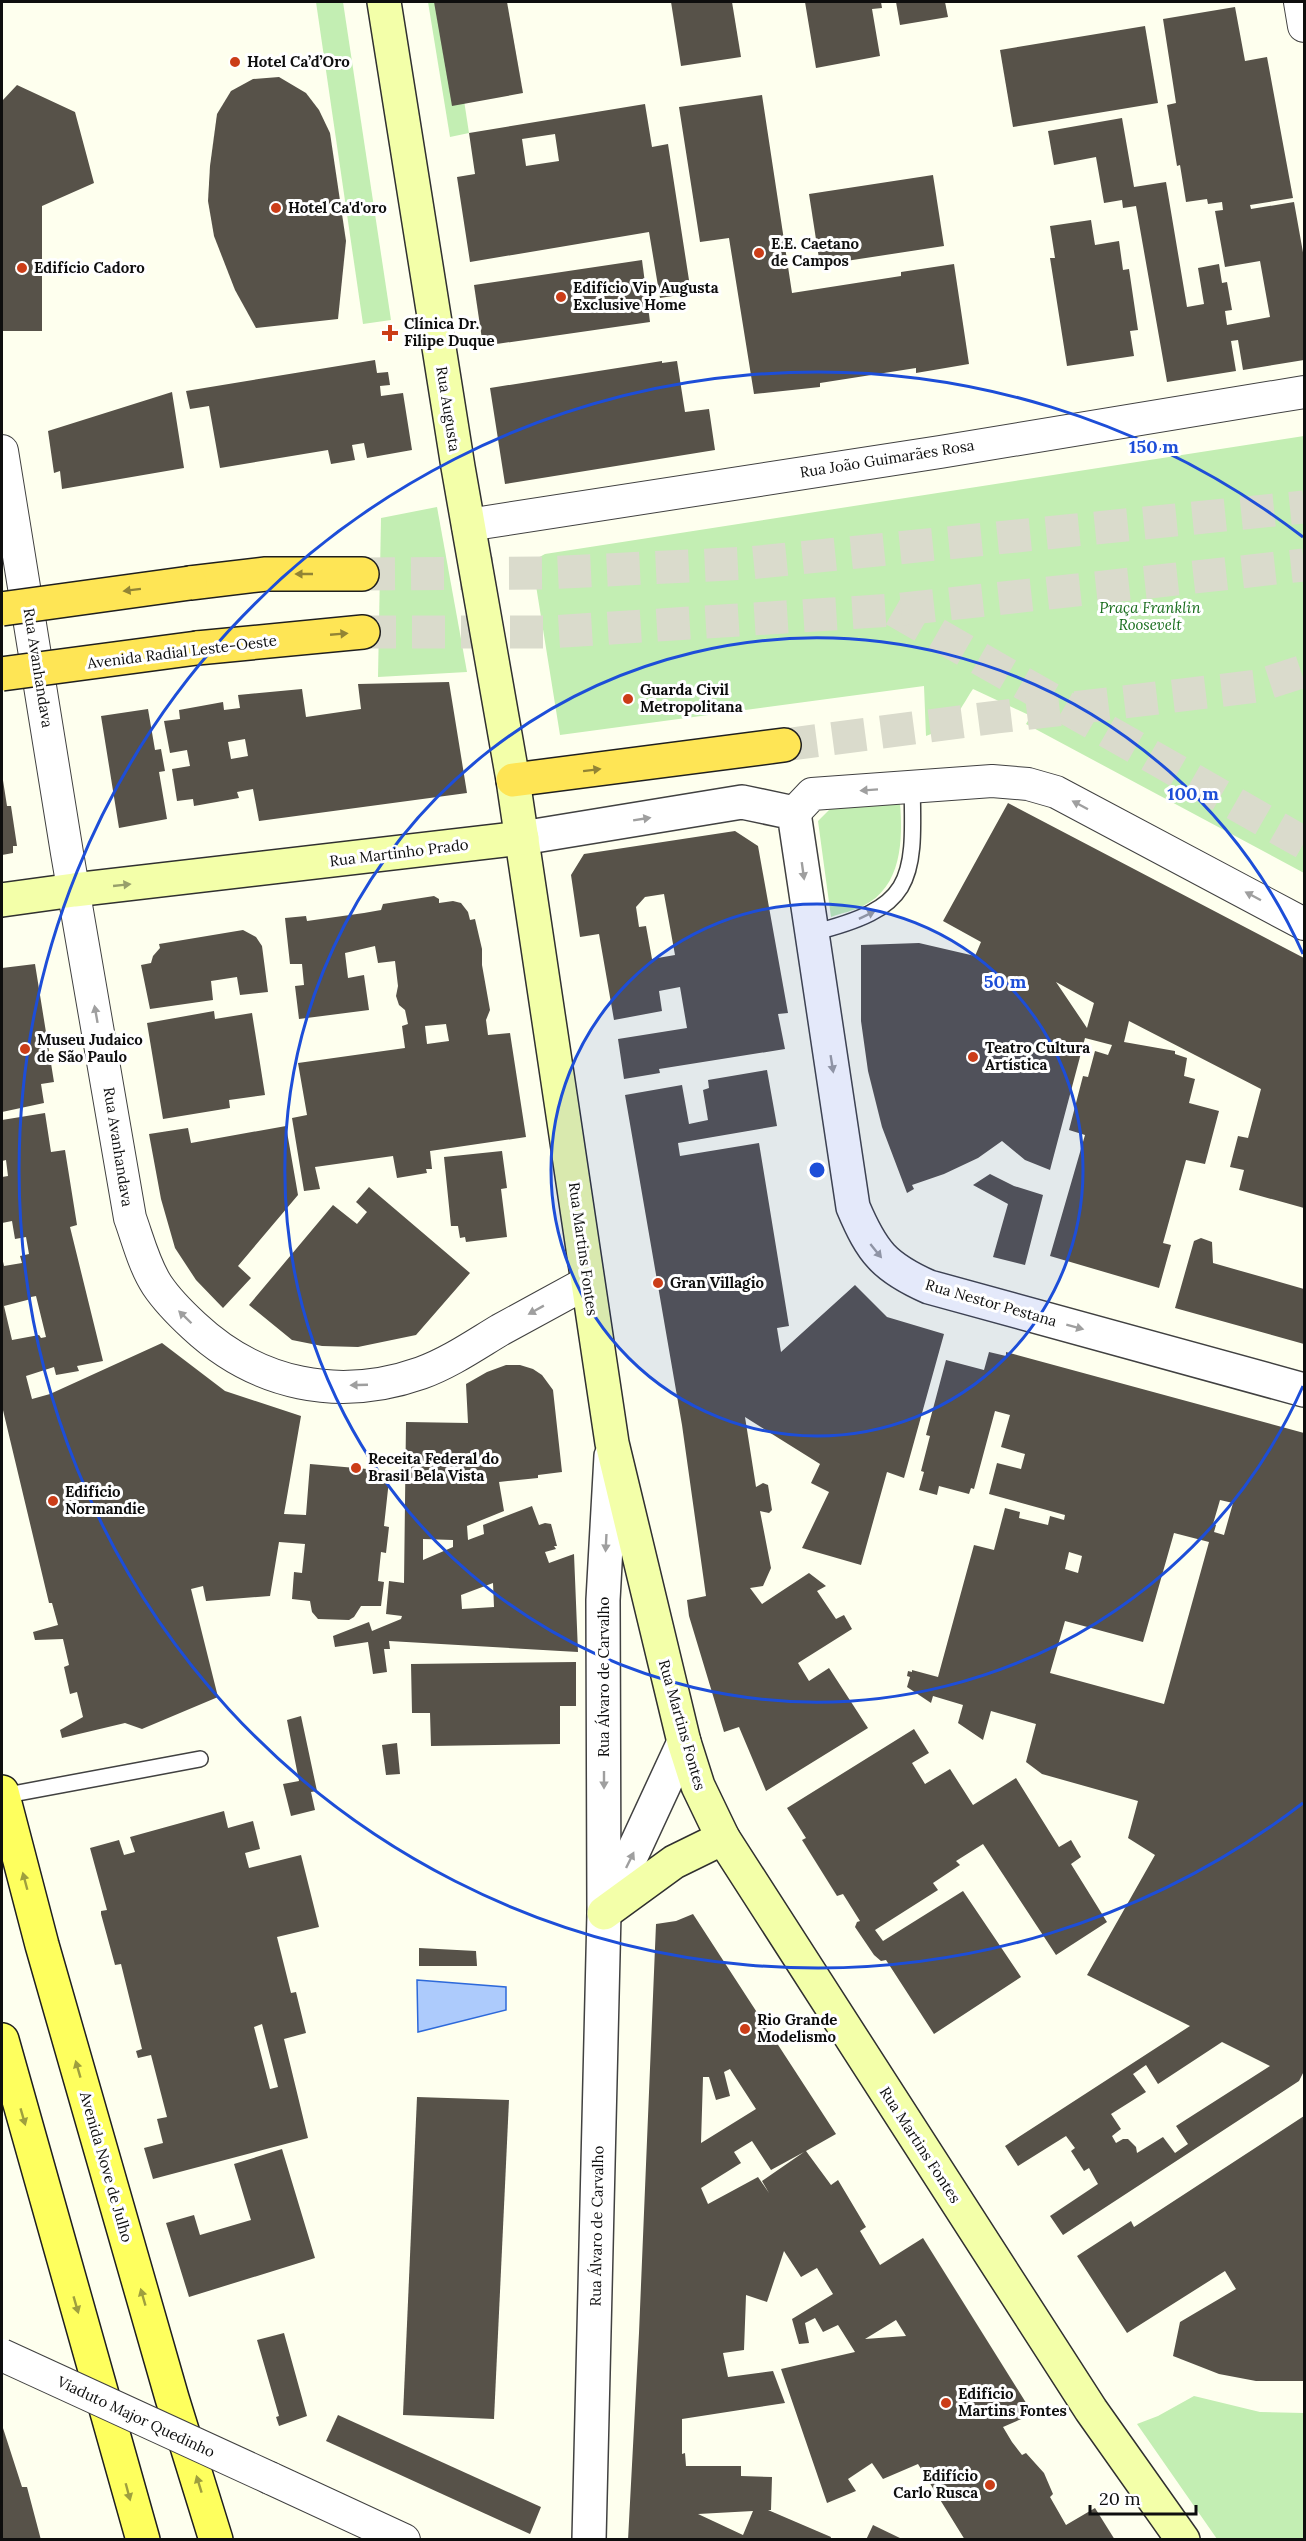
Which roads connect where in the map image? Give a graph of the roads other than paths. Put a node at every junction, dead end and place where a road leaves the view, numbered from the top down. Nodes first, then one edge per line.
1 (384, 2) edge
2 (1300, 2) edge
3 (1305, 26) edge
4 (1305, 392) edge
5 (2, 451) edge
6 (468, 525) junction
7 (10, 557) edge
8 (362, 574) tunnel mouth
9 (2, 609) edge
10 (363, 632) tunnel mouth
11 (2, 674) edge
12 (784, 745) tunnel mouth
13 (513, 780) junction
14 (912, 787) junction
15 (794, 813) junction
16 (522, 838) junction
17 (74, 890) junction
18 (2, 900) edge
19 (1305, 924) edge
20 (812, 933) junction
21 (588, 1282) junction
22 (1305, 1390) edge
23 (612, 1443) junction
24 (684, 1742) junction
25 (200, 1759) dead end
26 (2, 1794) edge
27 (723, 1838) junction
28 (604, 1913) junction
29 (2, 2040) edge
30 (2, 2355) edge
31 (143, 2540) edge
32 (216, 2540) edge
33 (404, 2540) edge
34 (589, 2540) edge
35 (1183, 2540) edge

1 - 6 main road, Rua Augusta
2 - 3 street
4 - 6 street, Rua João Guimarães Rosa
5 - 7 street, Rua Avanhandava
6 - 13 main road, Rua Augusta
7 - 17 street, Rua Avanhandava
8 -> 9 highway, bridge
11 -> 10 highway, Avenida Radial Leste-Oeste, bridge
13 -> 12 highway
13 - 16 main road, Rua Martins Fontes
14 -> 15 street
19 -> 14 street
20 -> 14 lane
16 -> 15 street, Rua Martinho Prado
15 -> 20 street, Rua Nestor Pestana
17 -> 16 main road, Rua Martinho Prado
16 - 21 main road, Rua Martins Fontes
17 - 18 main road, Rua Martinho Prado
21 -> 17 street, Rua Avanhandava
20 -> 22 street, Rua Nestor Pestana
21 - 23 main road, Rua Martins Fontes
23 - 24 main road, Rua Martins Fontes
23 -> 28 street, Rua Álvaro de Carvalho
24 - 27 main road, Rua Martins Fontes
28 -> 24 street, Rua Álvaro de Carvalho
25 - 26 lane
32 -> 26 main road, Avenida Nove de Julho
27 - 28 main road
27 - 35 main road, Rua Martins Fontes
28 - 34 street, Rua Álvaro de Carvalho
29 -> 31 main road
30 - 33 street, Viaduto Major Quedinho, bridge

